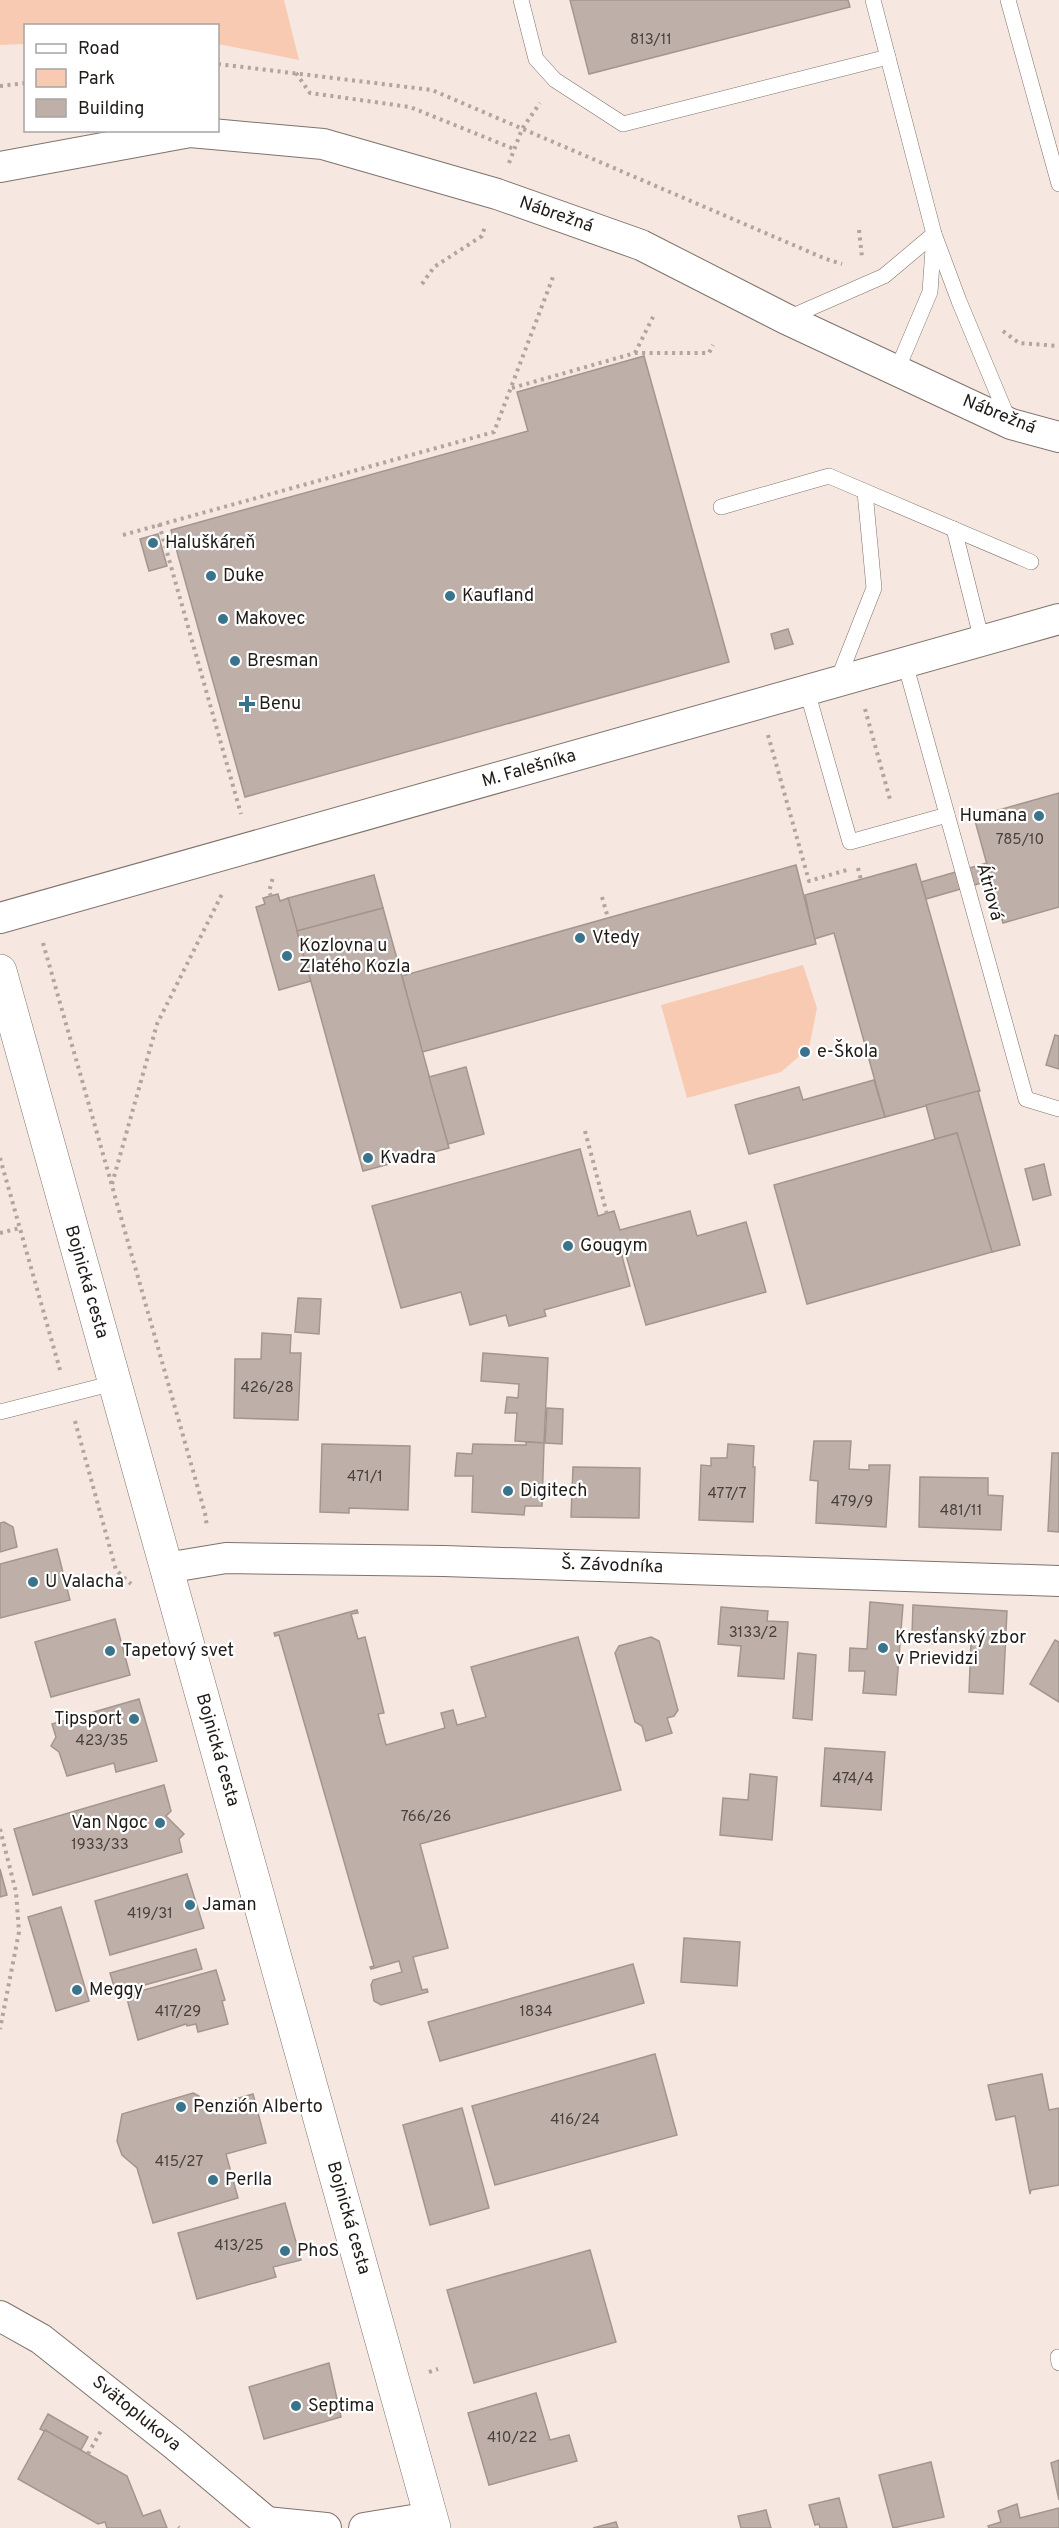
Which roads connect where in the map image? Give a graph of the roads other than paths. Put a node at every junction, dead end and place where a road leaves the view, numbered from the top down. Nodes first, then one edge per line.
1 (521, 0) edge
2 (873, 0) edge
3 (1008, 0) edge
4 (888, 57) junction
5 (5, 166) edge
6 (1059, 184) edge
7 (934, 234) junction
8 (786, 319) junction
9 (897, 370) junction
10 (1011, 424) junction
11 (1059, 437) edge
12 (865, 492) junction
13 (721, 507) dead end
14 (954, 529) junction
15 (1031, 562) dead end
16 (1059, 619) edge
17 (982, 641) junction
18 (905, 663) junction
19 (837, 682) junction
20 (807, 691) junction
21 (947, 815) junction
22 (0, 918) edge
23 (0, 971) edge
24 (1059, 1109) edge
25 (114, 1383) junction
26 (0, 1412) edge
27 (166, 1568) junction
28 (1059, 1581) edge
29 (0, 2316) edge
30 (433, 2523) edge
31 (270, 2525) edge
32 (326, 2528) edge
33 (364, 2528) edge

1 - 4 lane
2 - 4 lane
3 - 6 lane
4 - 7 lane
5 - 8 street, Nábrežná
7 - 8 lane
7 - 9 lane
7 - 10 lane
8 - 9 street, Nábrežná
9 - 10 street, Nábrežná
10 - 11 street, Nábrežná
12 - 13 lane
12 - 14 lane
12 - 19 lane
14 - 15 lane
14 - 17 lane
16 - 17 street, M. Falešníka
17 - 18 street, M. Falešníka
18 - 19 street, M. Falešníka
18 - 21 lane, Átriová
19 - 20 street, M. Falešníka
20 - 21 lane
20 - 22 street, M. Falešníka
21 - 24 lane, Átriová
23 - 25 street, Bojnická cesta
25 - 26 lane
25 - 27 street, Bojnická cesta
27 - 28 street, Š. Závodníka
27 - 30 street, Bojnická cesta
29 - 31 street, Svätoplukova
30 - 33 street
31 - 32 street, Svätoplukova

